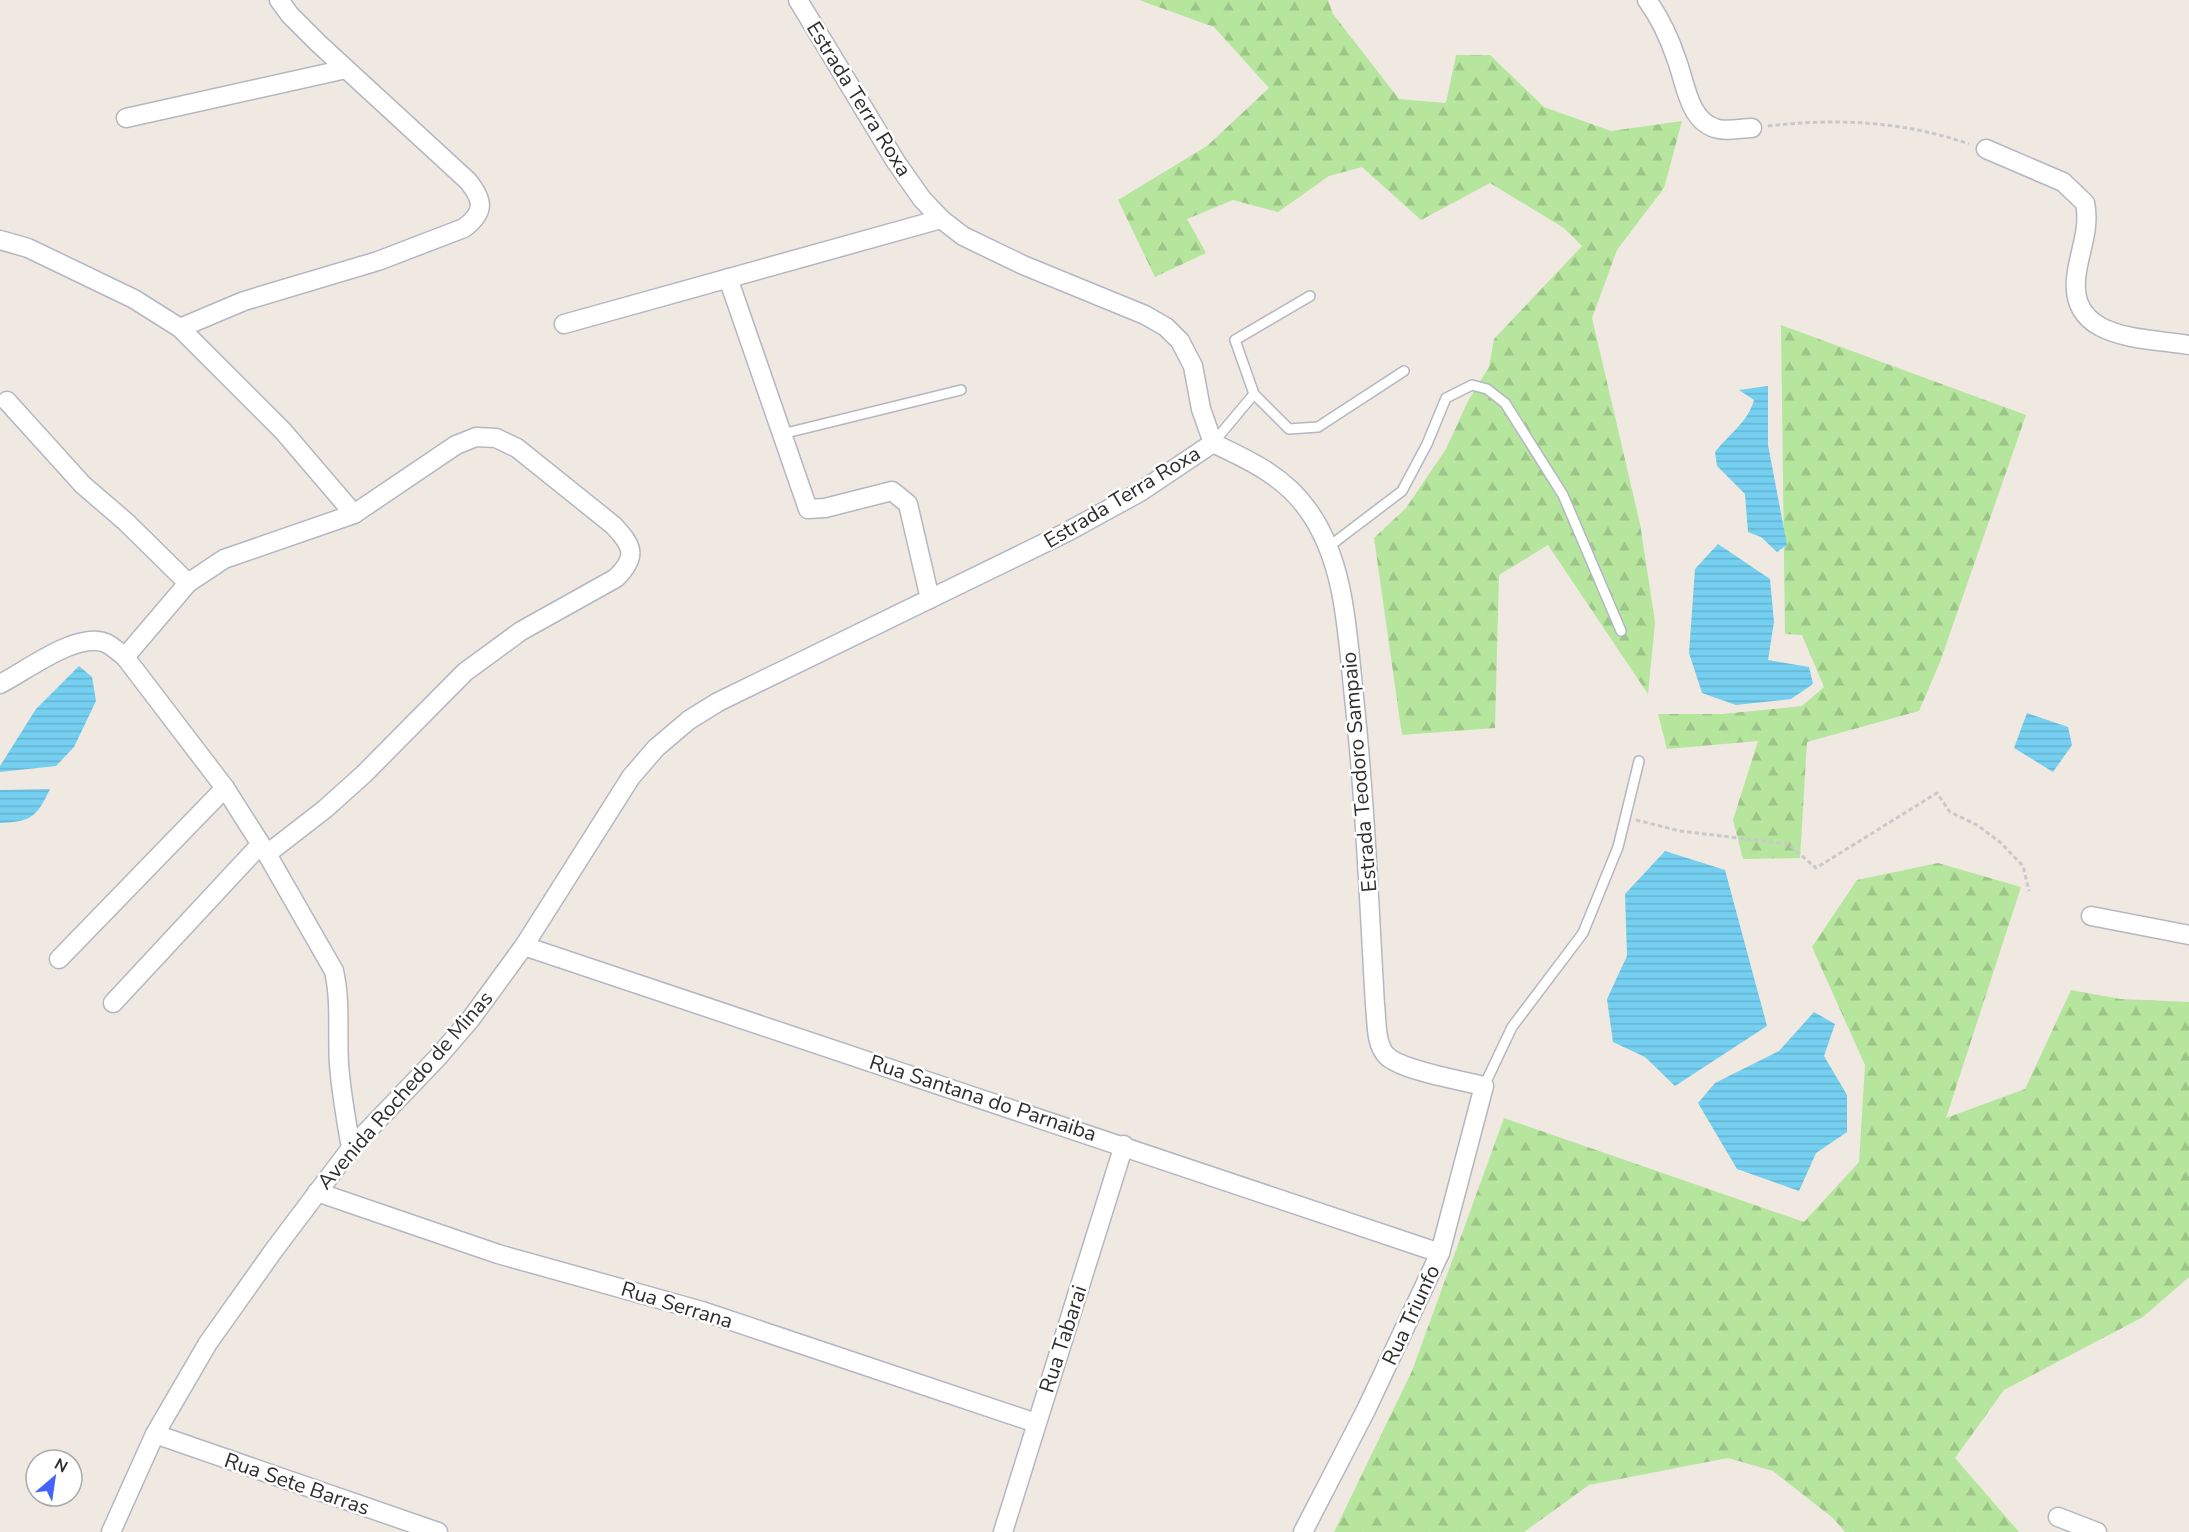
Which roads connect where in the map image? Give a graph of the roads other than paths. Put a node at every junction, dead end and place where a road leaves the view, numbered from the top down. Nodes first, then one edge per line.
1 (279, 0) edge
2 (1647, 0) edge
3 (803, 4) edge
4 (346, 69) junction
5 (126, 118) dead end
6 (1752, 128) road end
7 (1986, 149) road end
8 (941, 219) junction
9 (0, 240) edge
10 (728, 278) junction
11 (1310, 296) dead end
12 (564, 324) dead end
13 (180, 328) junction
14 (2189, 345) edge
15 (1404, 372) dead end
16 (961, 390) dead end
17 (1254, 394) junction
18 (7, 401) dead end
19 (782, 434) junction
20 (1213, 442) junction
21 (354, 514) junction
22 (1327, 548) junction
23 (188, 583) junction
24 (930, 599) junction
25 (1621, 631) dead end
26 (125, 657) junction
27 (0, 684) edge
28 (656, 748) joint
29 (1639, 760) dead end
30 (225, 788) junction
31 (264, 849) junction
32 (2091, 916) dead end
33 (2189, 936) edge
34 (524, 946) junction
35 (60, 959) dead end
36 (114, 1004) dead end
37 (1484, 1086) junction
38 (1124, 1146) junction
39 (351, 1148) junction
40 (317, 1192) junction
41 (1440, 1253) junction
42 (1036, 1424) junction
43 (155, 1434) junction
44 (2058, 1518) dead end
45 (111, 1532) edge
46 (438, 1532) edge
47 (1003, 1532) edge
48 (1303, 1532) edge
49 (2097, 1532) edge

1 - 4 street
2 - 6 street
3 - 8 street, Estrada Terra Roxa
4 - 5 street
4 - 13 street
7 - 14 street
8 - 10 street
8 - 20 street, Estrada Terra Roxa
9 - 13 street
10 - 12 street
10 - 19 street
11 - 17 lane
13 - 21 street
15 - 17 lane
16 - 19 lane
17 - 20 lane
18 - 23 street
19 - 24 street
20 - 22 street, Estrada Teodoro Sampaio
20 - 24 street, Estrada Terra Roxa
21 - 23 street
21 - 31 street
22 - 25 lane
22 - 37 street, Estrada Teodoro Sampaio
23 - 26 street
24 - 28 street, Estrada Terra Roxa
26 - 27 street
26 - 30 street
28 - 34 street, Avenida Rochedo de Minas
29 - 37 lane
30 - 31 street
30 - 35 street
31 - 36 street
31 - 39 street
32 - 33 street
34 - 38 street, Rua Santana do Parnaiba
34 - 39 street, Avenida Rochedo de Minas
37 - 41 street, Rua Triunfo
38 - 41 street, Rua Santana do Parnaiba
38 - 42 street, Rua Tabarai
39 - 40 street, Avenida Rochedo de Minas
40 - 42 street, Rua Serrana
40 - 43 street, Avenida Rochedo de Minas
41 - 48 street, Rua Triunfo
42 - 47 street, Rua Tabarai
43 - 45 street, Avenida Rochedo de Minas
43 - 46 street, Rua Sete Barras
44 - 49 street

